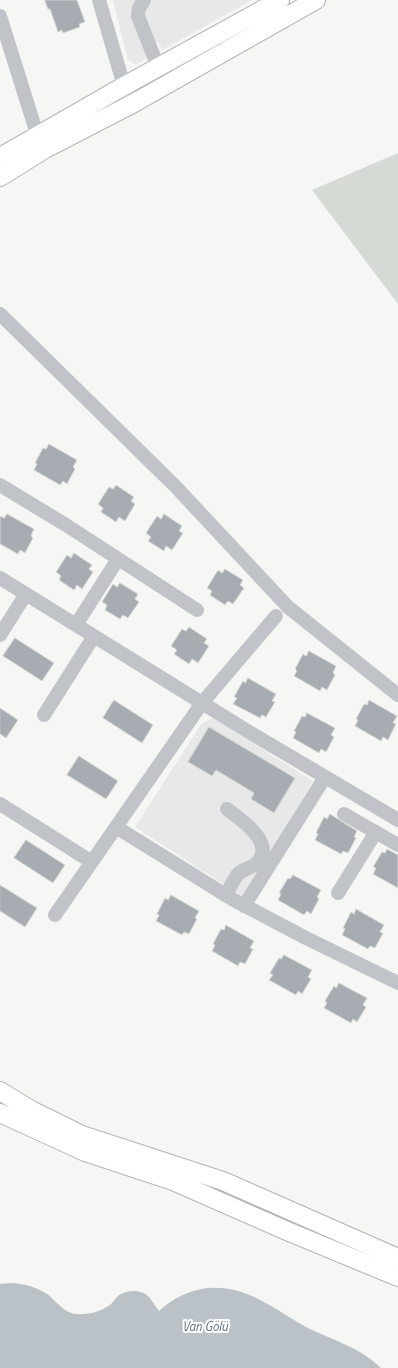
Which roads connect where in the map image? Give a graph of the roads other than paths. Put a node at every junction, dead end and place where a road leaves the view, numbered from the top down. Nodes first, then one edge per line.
1 (99, 0) edge
2 (144, 0) edge
3 (280, 0) edge
4 (316, 0) edge
5 (0, 16) edge
6 (158, 67) junction
7 (124, 86) junction
8 (134, 103) junction
9 (41, 142) junction
10 (8, 146) edge
11 (0, 157) edge
12 (0, 177) edge
13 (0, 314) edge
14 (0, 485) edge
15 (118, 559) junction
16 (0, 578) edge
17 (26, 594) junction
18 (197, 610) dead end
19 (276, 616) dead end
20 (76, 625) junction
21 (0, 635) edge
22 (94, 636) junction
23 (398, 695) edge
24 (202, 703) junction
25 (44, 715) dead end
26 (325, 777) junction
27 (0, 804) edge
28 (227, 808) dead end
29 (344, 814) dead end
30 (398, 820) edge
31 (116, 827) junction
32 (376, 832) junction
33 (398, 845) edge
34 (92, 862) junction
35 (338, 893) dead end
36 (225, 895) junction
37 (244, 906) junction
38 (55, 915) dead end
39 (398, 983) edge
40 (0, 1091) edge
41 (0, 1113) edge
42 (398, 1258) edge
43 (398, 1277) edge

1 - 7 street
2 - 6 street
3 - 6 main road
4 - 8 main road
5 - 9 street
6 - 7 main road
7 - 8 street
7 - 9 main road
8 - 9 main road
9 - 10 main road
9 - 12 main road
10 - 11 main road
13 - 23 street
14 - 15 street
15 - 18 street
15 - 20 street
16 - 17 street
17 - 20 street
17 - 21 street
19 - 24 street
20 - 22 street
22 - 24 street
22 - 25 street
24 - 26 street
24 - 31 street
26 - 30 street
26 - 37 street
27 - 34 street
28 - 36 street
29 - 32 street
31 - 34 street
31 - 36 street
32 - 33 street
32 - 35 street
34 - 38 street
36 - 37 street
37 - 39 street
40 - 42 main road
41 - 43 main road

